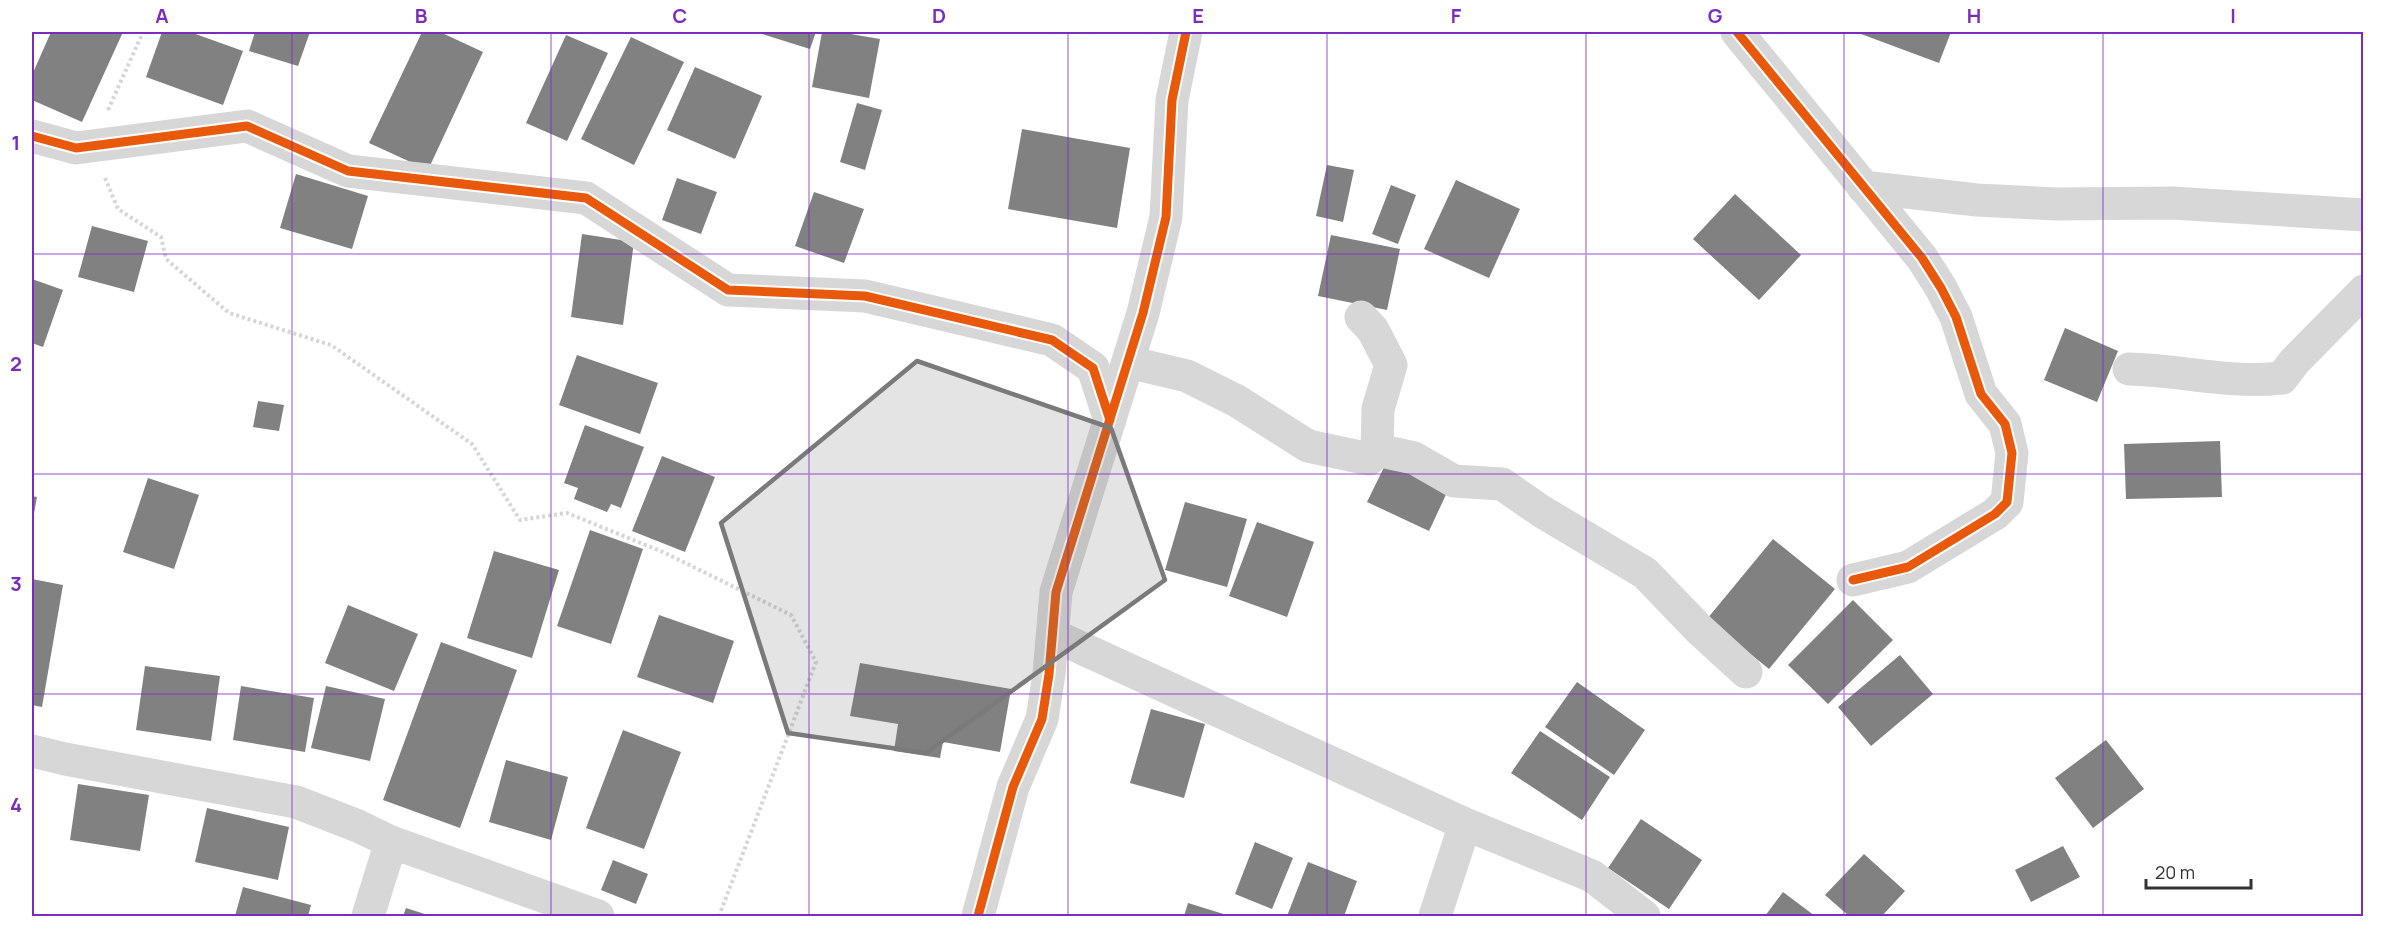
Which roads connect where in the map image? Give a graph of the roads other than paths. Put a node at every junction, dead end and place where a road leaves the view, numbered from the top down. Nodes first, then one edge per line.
1 (1186, 32) edge
2 (1737, 32) edge
3 (32, 136) edge
4 (1863, 187) junction
5 (2364, 215) edge
6 (2364, 291) edge
7 (1361, 317) dead end
8 (1128, 362) junction
9 (2129, 369) dead end
10 (1110, 420) junction
11 (1377, 450) junction
12 (1853, 580) dead end
13 (1053, 635) junction
14 (1746, 672) dead end
15 (32, 751) edge
16 (1465, 824) junction
17 (391, 842) junction
18 (368, 916) edge
19 (598, 916) edge
20 (978, 916) edge
21 (1434, 916) edge
22 (1644, 916) edge

1 - 8 street
2 - 4 street
3 - 10 street
4 - 5 street
4 - 12 street
6 - 9 street
7 - 11 street
8 - 10 street
8 - 11 street
10 - 13 street
11 - 14 street
13 - 16 street
13 - 20 street
15 - 17 street
16 - 21 street
16 - 22 street
17 - 18 street
17 - 19 street

